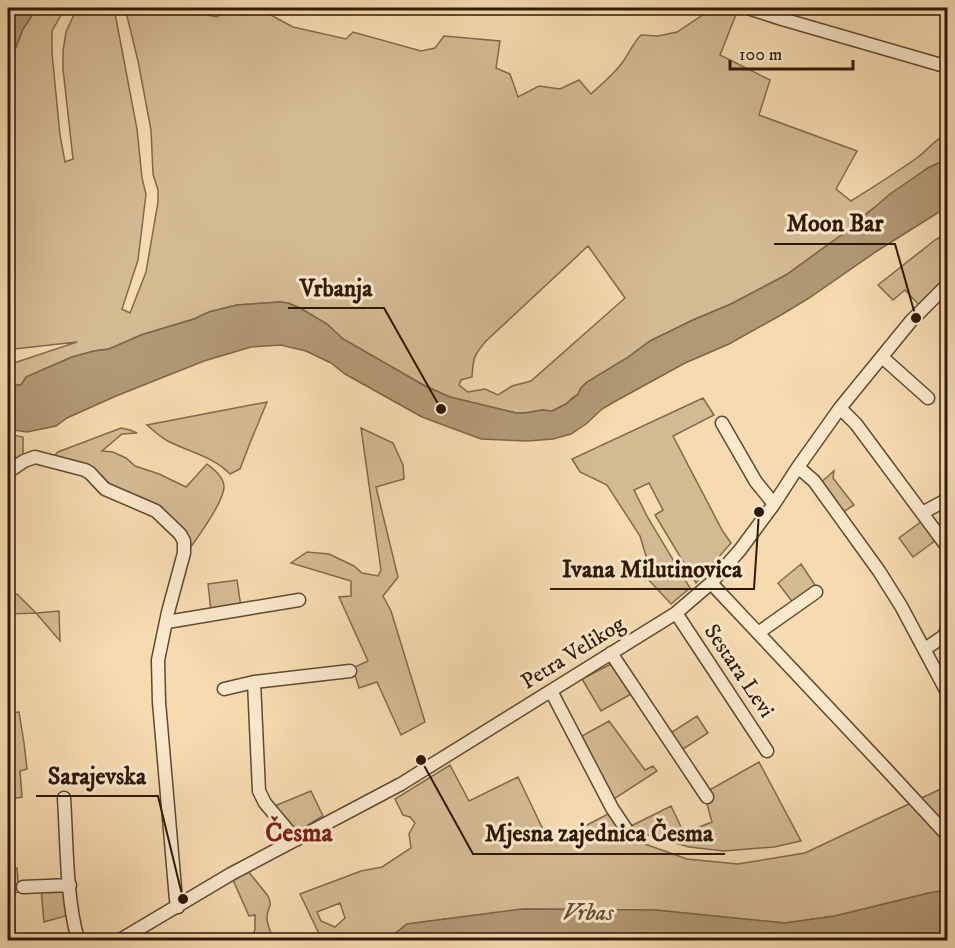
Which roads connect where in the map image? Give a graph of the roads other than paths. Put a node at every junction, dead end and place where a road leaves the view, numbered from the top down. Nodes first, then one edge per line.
1 (748, 8) edge
2 (948, 67) edge
3 (948, 284) edge
4 (882, 357) junction
5 (927, 398) dead end
6 (840, 408) junction
7 (722, 423) dead end
8 (798, 467) junction
9 (8, 472) edge
10 (948, 499) edge
11 (774, 504) junction
12 (922, 513) junction
13 (948, 548) edge
14 (711, 583) junction
15 (816, 592) dead end
16 (299, 600) dead end
17 (676, 614) junction
18 (167, 622) junction
19 (948, 626) edge
20 (758, 633) junction
21 (925, 649) junction
22 (611, 653) junction
23 (350, 671) dead end
24 (254, 682) junction
25 (224, 689) dead end
26 (551, 691) junction
27 (948, 694) edge
28 (768, 751) dead end
29 (707, 797) dead end
30 (64, 798) dead end
31 (626, 829) dead end
32 (948, 836) edge
33 (296, 840) junction
34 (70, 885) junction
35 (23, 887) dead end
36 (178, 907) junction
37 (78, 940) edge
38 (120, 940) edge

1 - 2 street
3 - 4 street, Petra Velikog
4 - 5 street
4 - 6 street, Petra Velikog
6 - 8 street, Petra Velikog
6 - 12 street
7 - 11 street
8 - 11 street, Petra Velikog
8 - 21 street
9 - 18 street
10 - 12 street
11 - 14 street, Petra Velikog
12 - 13 street
14 - 17 street, Petra Velikog
14 - 20 street
15 - 20 street
16 - 18 street
17 - 22 street, Petra Velikog
17 - 28 street, Sestara Levi
18 - 36 street
19 - 21 street
20 - 32 street
21 - 27 street
22 - 26 street, Petra Velikog
22 - 29 street
23 - 24 street
24 - 25 street
24 - 33 street
26 - 31 street
26 - 33 street, Petra Velikog
30 - 34 street
33 - 36 street, Petra Velikog
34 - 35 street
34 - 37 street
36 - 38 street, Petra Velikog

